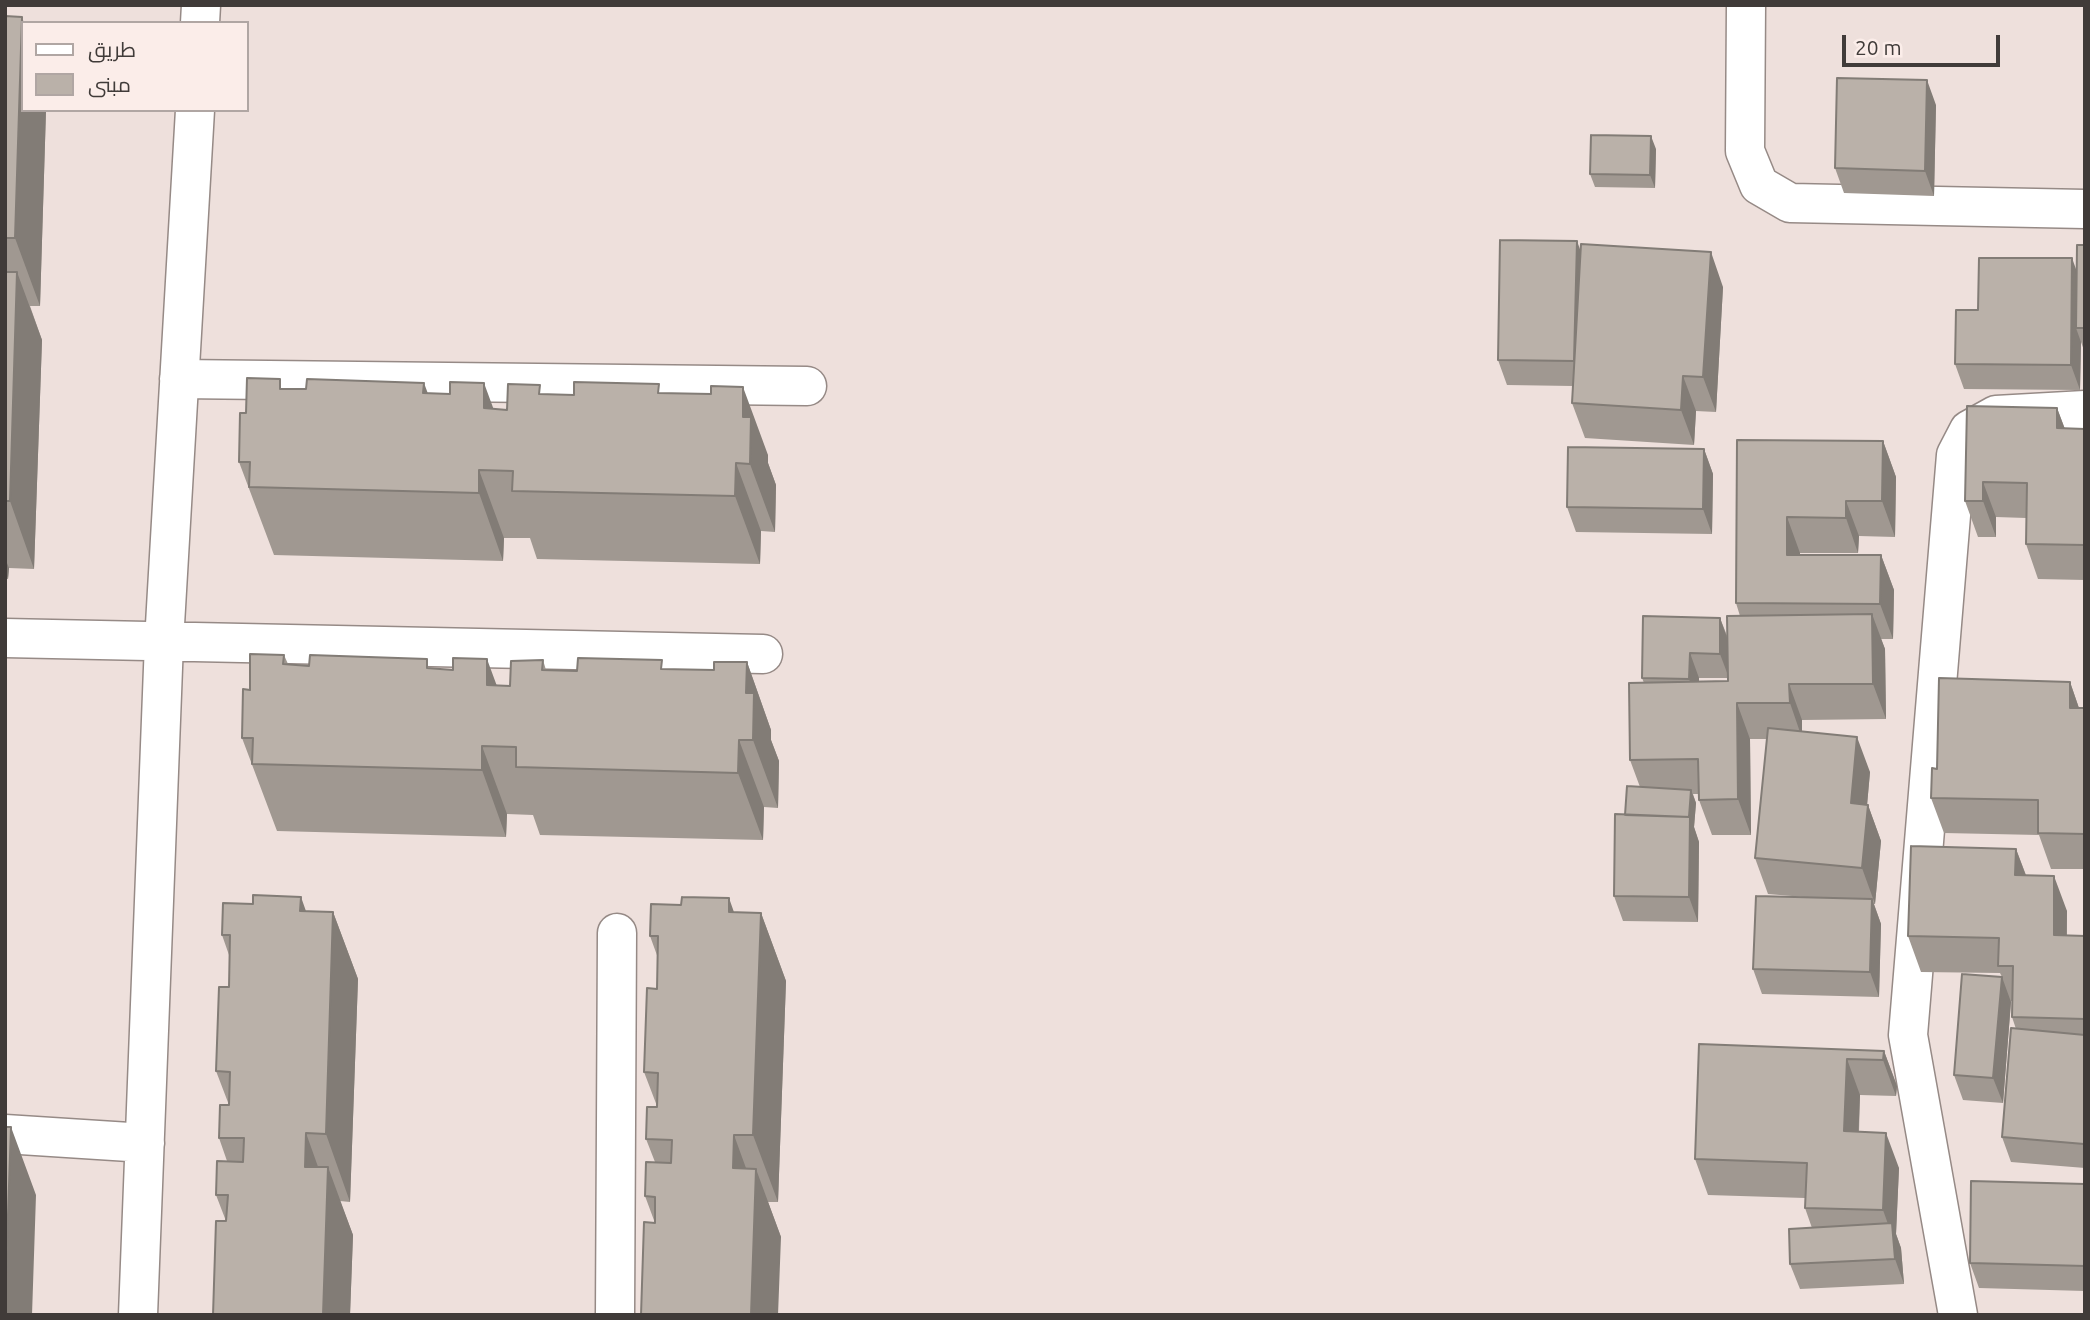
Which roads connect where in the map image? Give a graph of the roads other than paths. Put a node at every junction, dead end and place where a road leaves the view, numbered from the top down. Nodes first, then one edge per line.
1 (1746, 5) edge
2 (195, 112) edge
3 (2085, 209) edge
4 (179, 379) junction
5 (807, 386) dead end
6 (2085, 410) edge
7 (5, 638) edge
8 (164, 642) junction
9 (763, 654) dead end
10 (617, 933) dead end
11 (5, 1134) edge
12 (145, 1143) junction
13 (138, 1315) edge
14 (615, 1315) edge
15 (1958, 1315) edge

1 - 3 street
2 - 4 street
4 - 5 street
4 - 8 street
6 - 15 street
7 - 8 street
8 - 9 street
8 - 12 street
10 - 14 street
11 - 12 street
12 - 13 street

